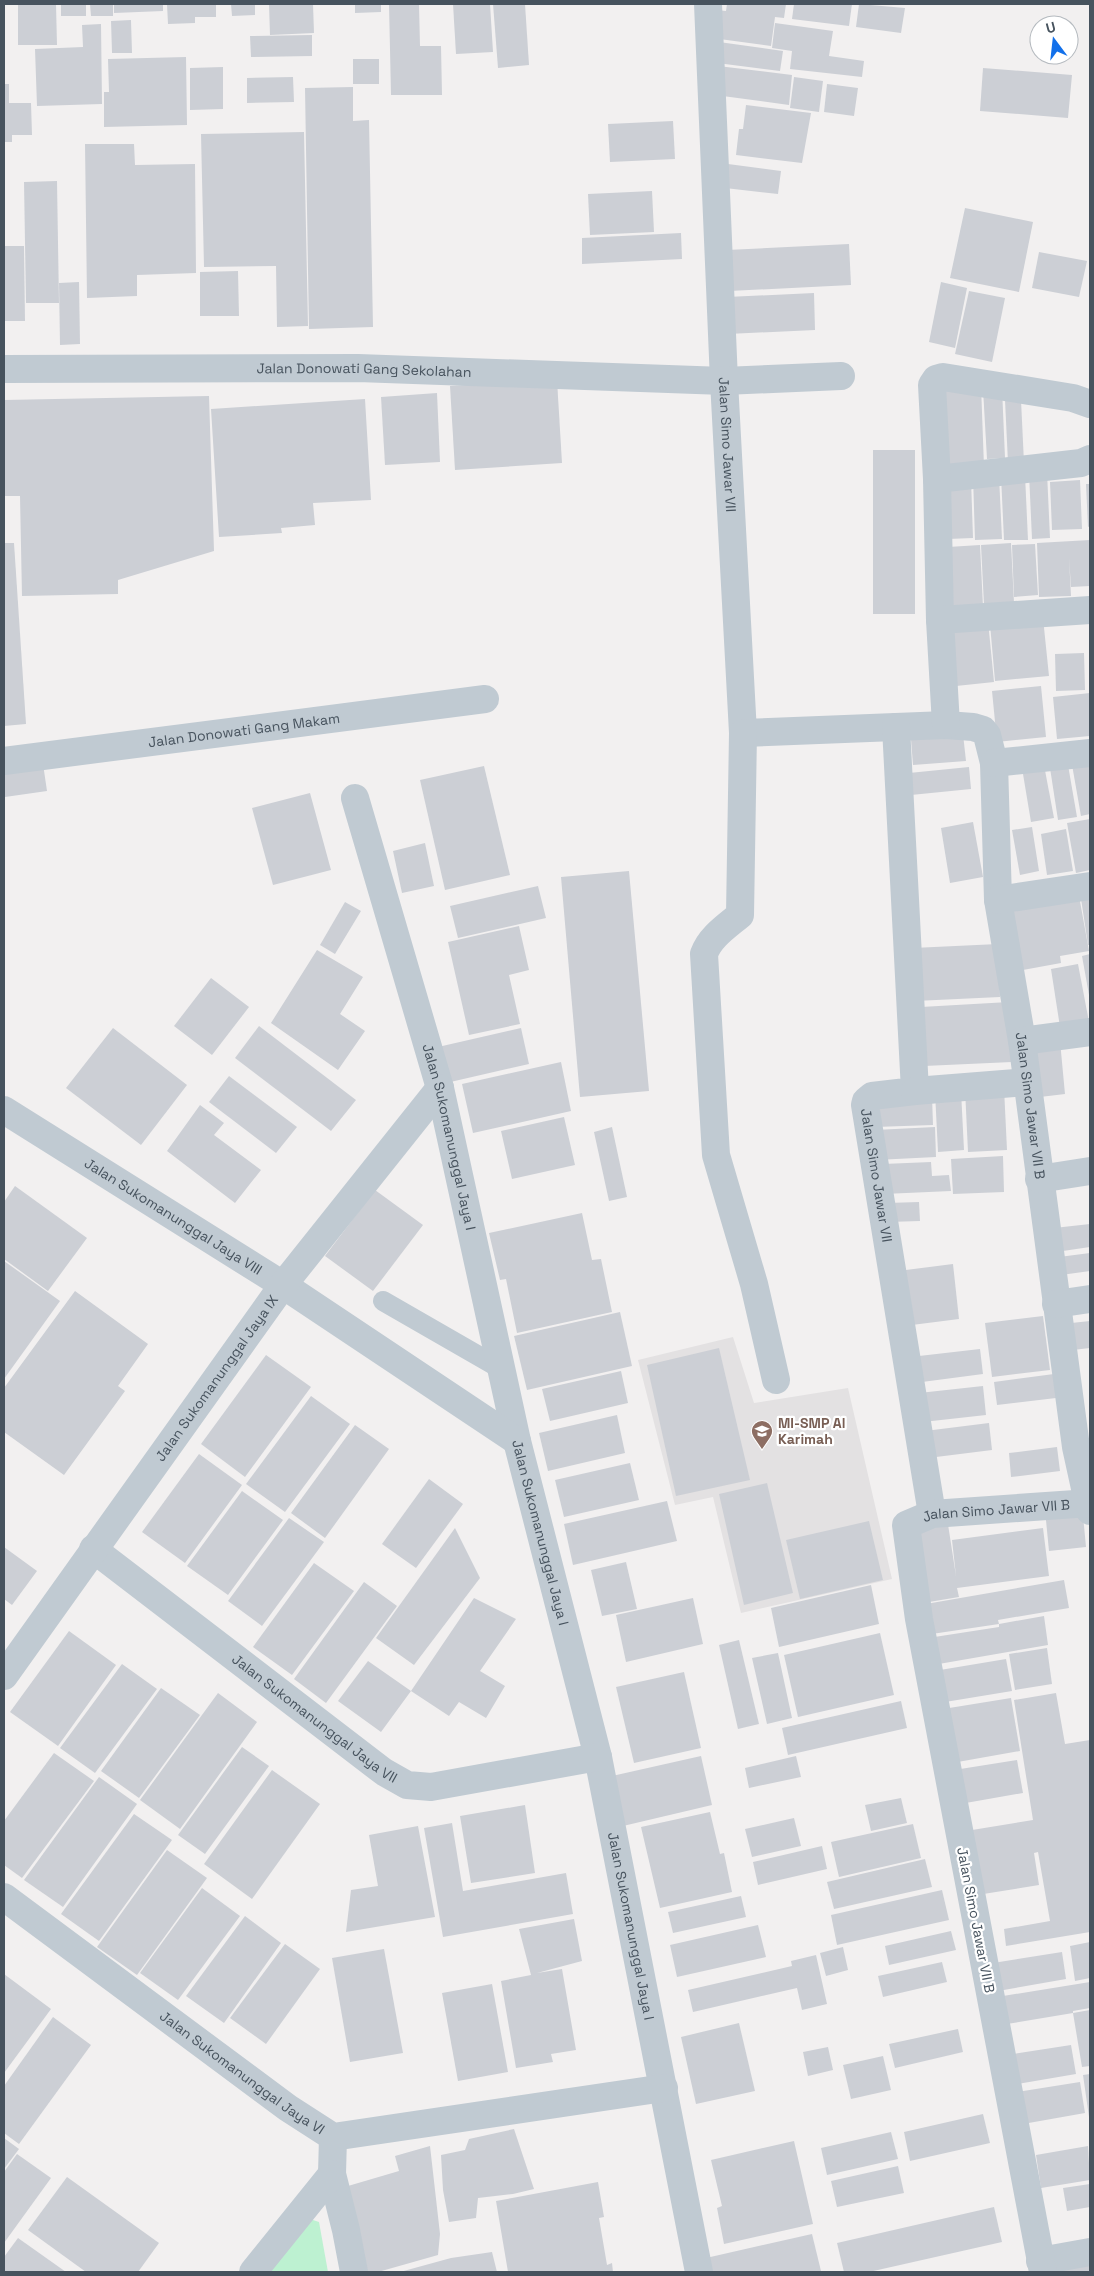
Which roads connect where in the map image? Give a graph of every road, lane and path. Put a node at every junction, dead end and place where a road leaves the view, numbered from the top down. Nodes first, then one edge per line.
1 (708, 4) edge
2 (4, 369) edge
3 (841, 376) dead end
4 (724, 381) junction
5 (1090, 404) edge
6 (1090, 459) edge
7 (938, 479) junction
8 (1090, 610) edge
9 (940, 620) junction
10 (485, 699) dead end
11 (946, 725) junction
12 (896, 726) junction
13 (743, 734) junction
14 (1090, 753) edge
15 (4, 761) edge
16 (994, 763) junction
17 (355, 798) dead end
18 (1090, 886) edge
19 (998, 900) junction
20 (1090, 1032) edge
21 (1022, 1041) junction
22 (1027, 1082) junction
23 (440, 1088) junction
24 (916, 1090) junction
25 (4, 1110) edge
26 (1090, 1170) edge
27 (1039, 1180) junction
28 (284, 1285) junction
29 (1090, 1299) edge
30 (383, 1301) dead end
31 (1056, 1304) junction
32 (503, 1370) junction
33 (776, 1380) dead end
34 (517, 1441) junction
35 (1083, 1446) edge
36 (1090, 1505) edge
37 (932, 1514) junction
38 (93, 1549) junction
39 (4, 1676) edge
40 (598, 1757) junction
41 (4, 1897) edge
42 (664, 2088) junction
43 (333, 2137) junction
44 (332, 2174) junction
45 (1090, 2252) edge
46 (1042, 2266) edge
47 (253, 2272) edge
48 (354, 2272) edge
49 (698, 2272) edge

1 - 4 street, Jalan Simo Jawar VII
2 - 4 street, Jalan Donowati Gang Sekolahan
3 - 4 street, Jalan Donowati Gang Sekolahan
4 - 13 street, Jalan Simo Jawar VII
5 - 7 street
6 - 7 street
7 - 9 street
8 - 9 street
9 - 11 street
10 - 15 street, Jalan Donowati Gang Makam
11 - 12 street
11 - 16 street, Jalan Simo Jawar VII B
12 - 13 street
12 - 24 street
13 - 33 street, Jalan Simo Jawar VII
14 - 16 street
16 - 19 street, Jalan Simo Jawar VII B
17 - 23 street, Jalan Sukomanunggal Jaya I
18 - 19 street
19 - 21 street, Jalan Simo Jawar VII B
20 - 21 street
21 - 22 street, Jalan Simo Jawar VII B
22 - 24 street, Jalan Simo Jawar VII
22 - 27 street, Jalan Simo Jawar VII B
23 - 28 street, Jalan Sukomanunggal Jaya IX
23 - 32 street, Jalan Sukomanunggal Jaya I
24 - 37 street, Jalan Simo Jawar VII
25 - 28 street, Jalan Sukomanunggal Jaya VIII
26 - 27 street
27 - 31 street, Jalan Simo Jawar VII B
28 - 34 street, Jalan Sukomanunggal Jaya VIII
28 - 38 street, Jalan Sukomanunggal Jaya IX
29 - 31 street
30 - 32 lane
31 - 35 street, Jalan Simo Jawar VII B
32 - 34 street, Jalan Sukomanunggal Jaya I
34 - 40 street, Jalan Sukomanunggal Jaya I
35 - 36 street, Jalan Simo Jawar VII B
36 - 37 street, Jalan Simo Jawar VII B
37 - 46 street, Jalan Simo Jawar VII B
38 - 39 street, Jalan Sukomanunggal Jaya IX
38 - 40 street, Jalan Sukomanunggal Jaya VII
40 - 42 street, Jalan Sukomanunggal Jaya I
41 - 43 street, Jalan Sukomanunggal Jaya VI
42 - 43 street, Jalan Sukomanunggal Jaya VI
42 - 49 street, Jalan Sukomanunggal Jaya I
43 - 44 street
44 - 47 street
44 - 48 street
45 - 46 street

